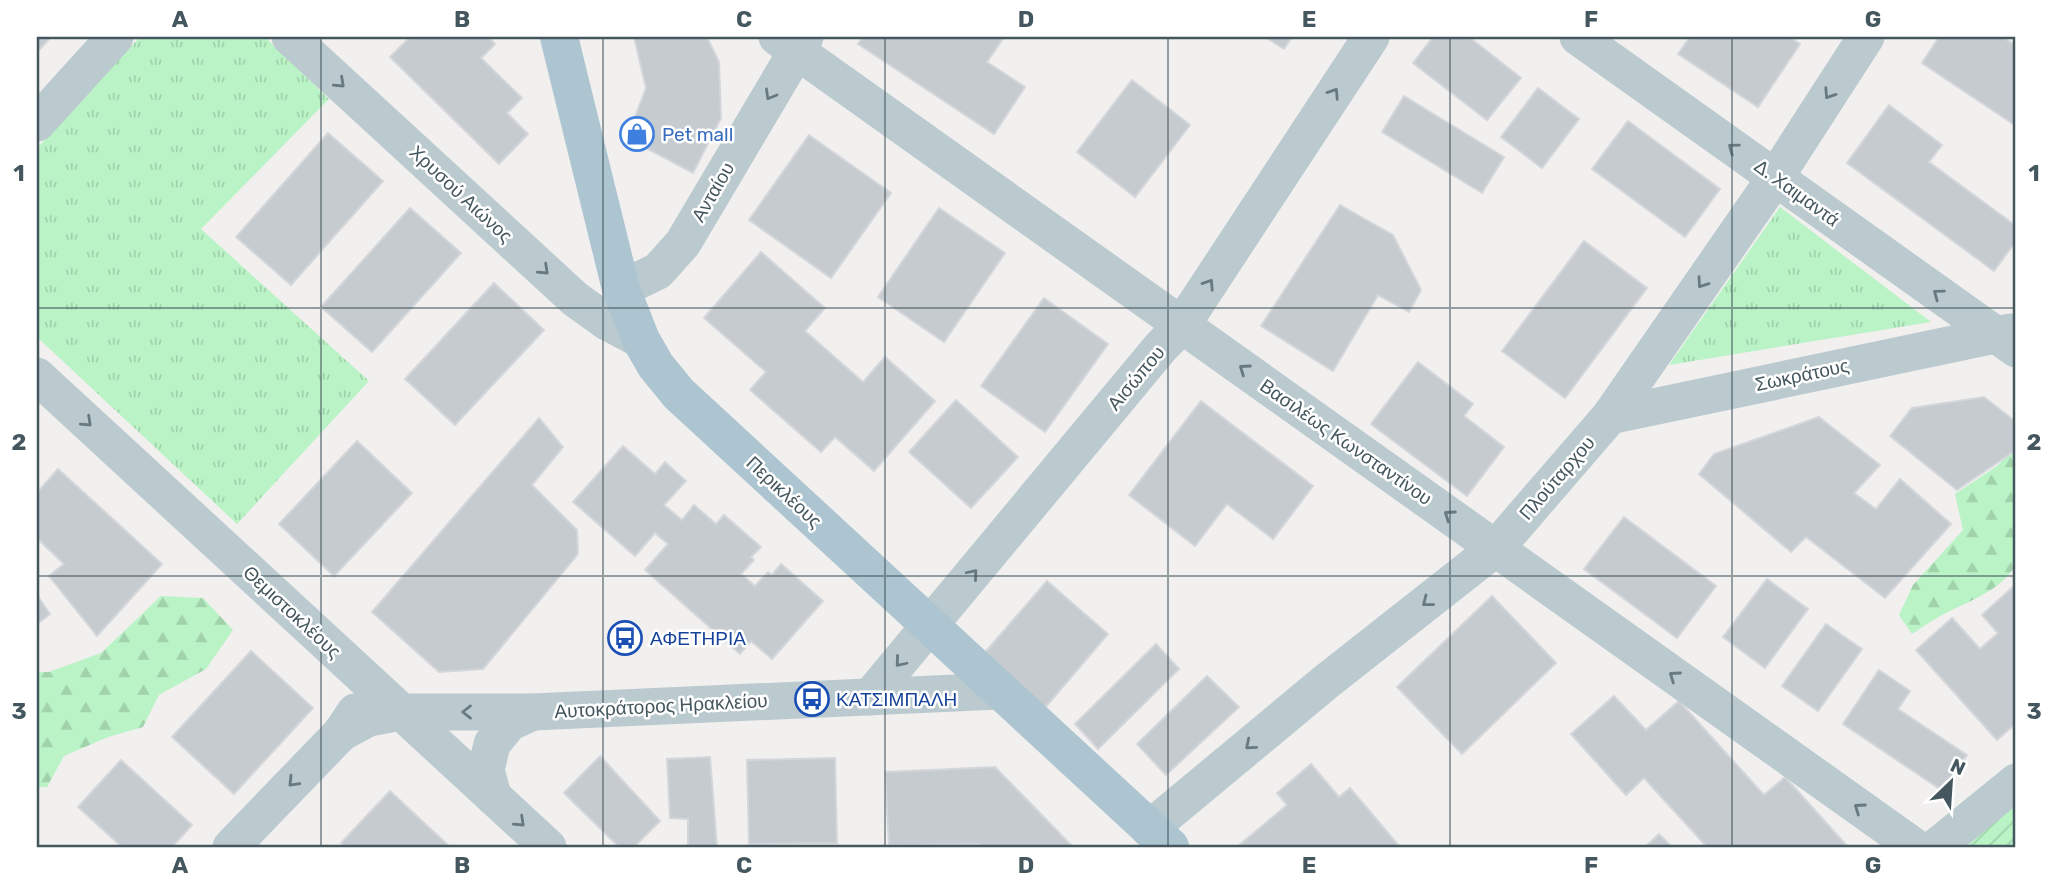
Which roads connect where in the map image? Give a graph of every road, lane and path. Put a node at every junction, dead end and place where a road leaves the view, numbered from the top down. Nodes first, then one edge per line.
1 (115, 37) edge
2 (290, 37) edge
3 (559, 37) edge
4 (1371, 37) edge
5 (1578, 37) edge
6 (1866, 37) edge
7 (792, 41) edge
8 (37, 123) edge
9 (1775, 178) junction
10 (621, 289) junction
11 (1182, 325) junction
12 (2009, 338) edge
13 (641, 340) junction
14 (37, 376) edge
15 (1610, 416) junction
16 (1496, 548) junction
17 (930, 627) junction
18 (346, 661) junction
19 (999, 691) junction
20 (870, 697) junction
21 (401, 712) junction
22 (533, 712) junction
23 (341, 733) junction
24 (2016, 782) edge
25 (493, 796) junction
26 (1160, 838) edge
27 (231, 847) edge
28 (548, 847) edge
29 (1915, 847) edge
30 (1936, 847) edge

1 - 8 street
2 -> 13 street, Χρυσού Αιώνος
3 - 10 main road, Περικλέους
11 -> 4 street, Αισώπου
9 -> 5 street, Δ. Χαιμαντά
6 -> 9 street, Πλούταρχου
7 -> 10 street, Ανταίου
7 - 11 street, Βασιλέως Κωνσταντίνου
12 -> 9 street, Δ. Χαιμαντά
9 -> 15 street, Πλούταρχου
10 - 13 main road, Περικλέους
16 -> 11 street, Βασιλέως Κωνσταντίνου
17 -> 11 street, Αισώπου
12 - 15 street, Σωκράτους
13 - 17 main road, Περικλέους
14 -> 18 street, Θεμιστοκλέους
15 - 16 street, Πλούταρχου
16 -> 26 street, Πλούταρχου
29 -> 16 street, Βασιλέως Κωνσταντίνου
17 - 19 main road, Περικλέους
17 -> 20 street, Αισώπου
18 - 21 street, Θεμιστοκλέους
18 - 23 street, Αυτοκράτορος Ηρακλείου
19 - 20 street, Αυτοκράτορος Ηρακλείου
19 - 26 main road, Περικλέους
20 - 22 street, Αυτοκράτορος Ηρακλείου
22 -> 21 street, Αυτοκράτορος Ηρακλείου
21 - 23 street, Αυτοκράτορος Ηρακλείου
21 - 25 street, Θεμιστοκλέους
22 - 25 street, Αυτοκράτορος Ηρακλείου
23 -> 27 street, Αυτοκράτορος Ηρακλείου
24 - 30 street
25 -> 28 street, Θεμιστοκλέους

